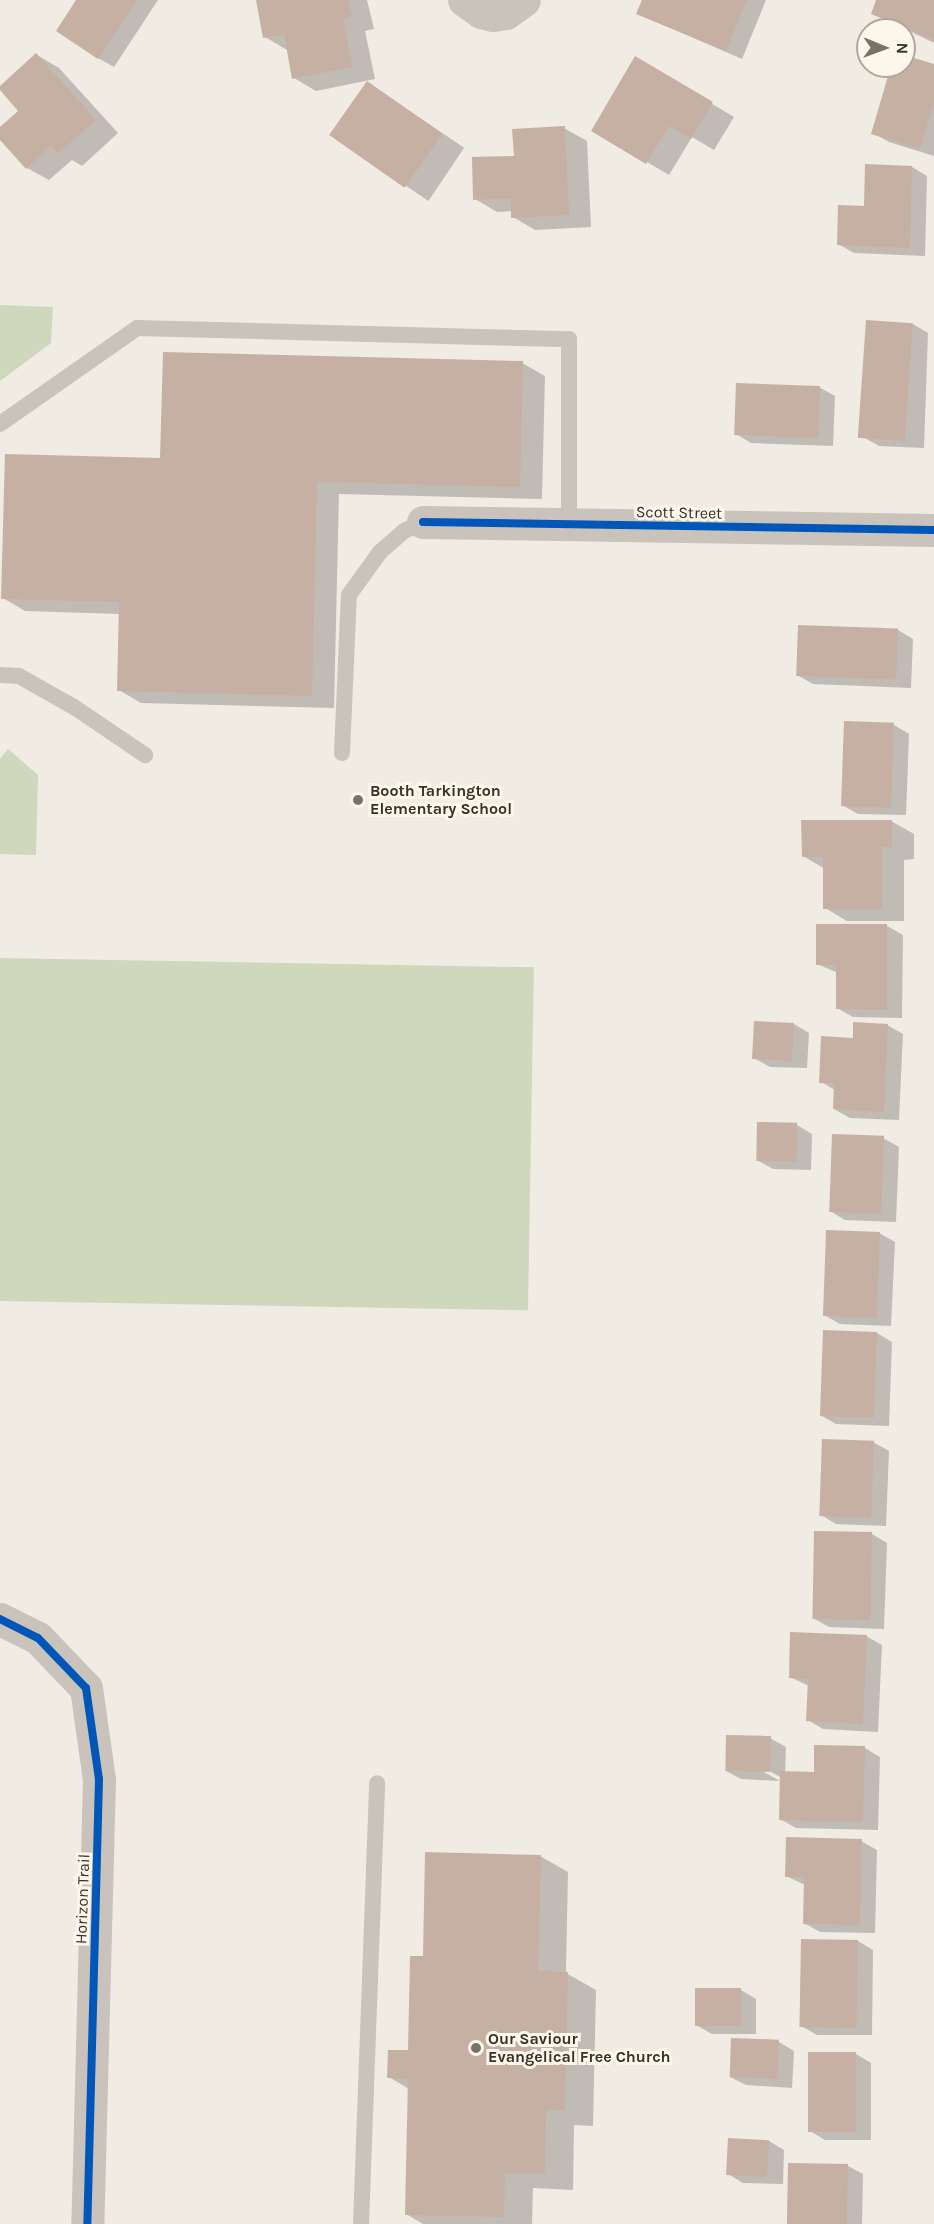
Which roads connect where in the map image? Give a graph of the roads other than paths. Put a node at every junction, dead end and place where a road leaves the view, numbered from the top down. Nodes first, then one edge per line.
1 (464, 0) edge
2 (524, 0) edge
3 (0, 424) edge
4 (423, 522) joint
5 (569, 525) junction
6 (934, 530) edge
7 (0, 675) edge
8 (342, 753) dead end
9 (144, 755) dead end
10 (0, 1619) edge
11 (377, 1783) dead end
12 (87, 2224) edge
13 (361, 2224) edge

1 - 2 street
3 - 5 lane
4 - 5 street, Scott Street
4 - 8 lane
5 - 6 street, Scott Street
7 - 9 lane
10 - 12 street, Horizon Trail
11 - 13 lane

